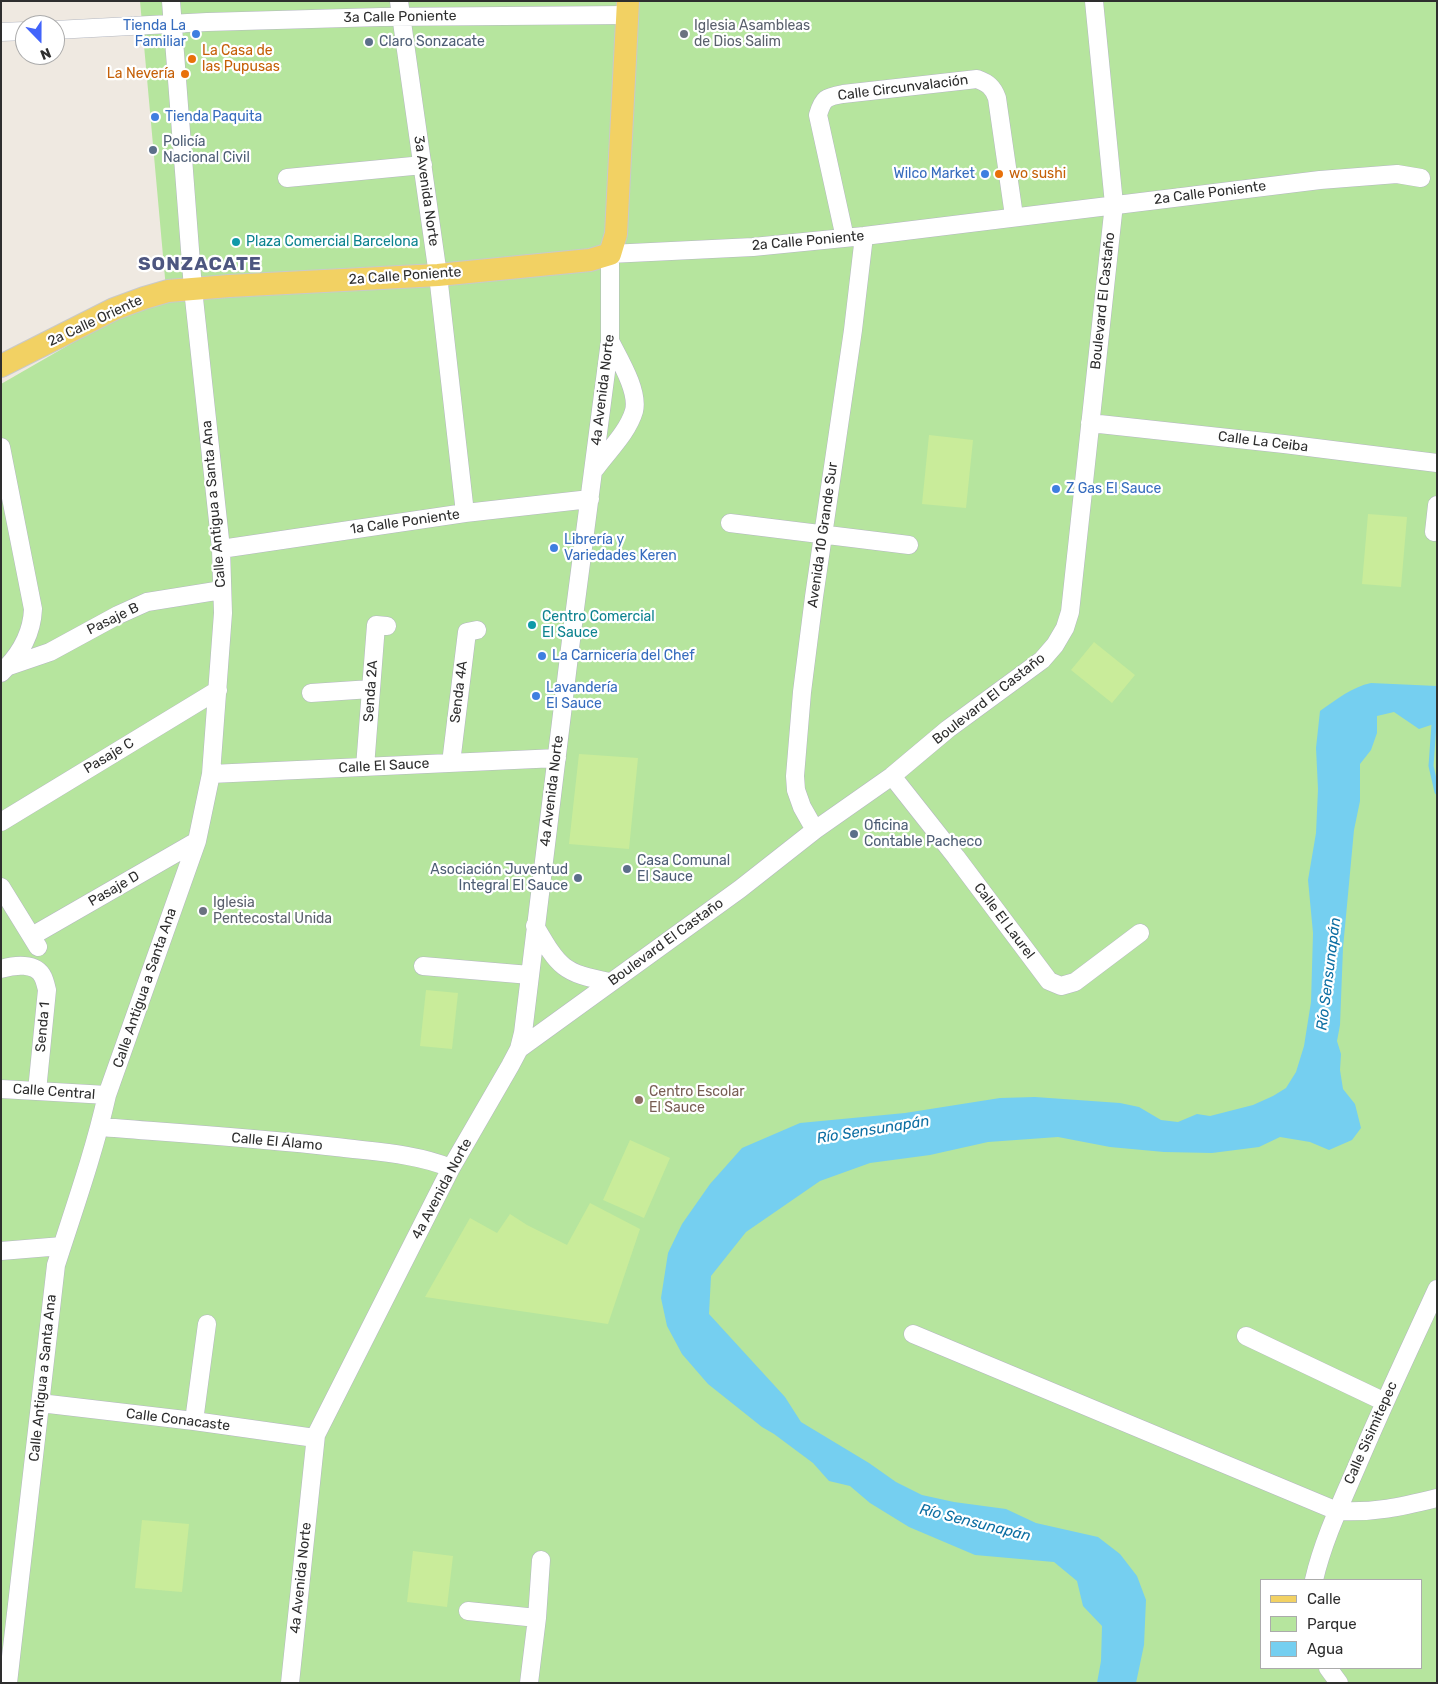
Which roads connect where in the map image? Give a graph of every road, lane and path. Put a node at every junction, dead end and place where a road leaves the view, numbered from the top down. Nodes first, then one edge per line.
1 (171, 1) edge
2 (1094, 1) edge
3 (627, 8) edge
4 (400, 9) edge
5 (174, 24) junction
6 (65, 29) edge
7 (15, 31) edge
8 (1, 32) edge
9 (423, 165) junction
10 (287, 178) dead end
11 (1421, 178) dead end
12 (1114, 204) junction
13 (1014, 216) junction
14 (864, 236) junction
15 (845, 238) junction
16 (610, 254) junction
17 (438, 275) junction
18 (193, 289) junction
19 (610, 341) junction
20 (1, 366) edge
21 (1090, 423) junction
22 (1, 447) edge
23 (1437, 463) edge
24 (594, 472) junction
25 (590, 499) junction
26 (1437, 504) edge
27 (465, 514) junction
28 (8, 521) edge
29 (730, 523) dead end
30 (1434, 532) dead end
31 (823, 534) junction
32 (909, 545) dead end
33 (221, 549) junction
34 (222, 590) junction
35 (386, 626) dead end
36 (477, 630) dead end
37 (5, 669) edge
38 (371, 689) junction
39 (218, 690) junction
40 (311, 693) dead end
41 (557, 758) junction
42 (451, 763) junction
43 (365, 767) junction
44 (210, 774) junction
45 (892, 776) junction
46 (1, 822) edge
47 (815, 830) junction
48 (197, 841) junction
49 (1, 886) edge
50 (535, 926) junction
51 (1140, 933) dead end
52 (424, 966) dead end
53 (1, 970) edge
54 (530, 975) junction
55 (610, 982) junction
56 (519, 1049) junction
57 (1, 1089) edge
58 (37, 1091) junction
59 (107, 1096) junction
60 (100, 1127) junction
61 (451, 1168) junction
62 (62, 1246) junction
63 (1, 1251) edge
64 (1437, 1289) edge
65 (207, 1324) dead end
66 (913, 1334) dead end
67 (1246, 1336) dead end
68 (1385, 1402) junction
69 (40, 1403) junction
70 (194, 1421) junction
71 (315, 1438) junction
72 (1437, 1498) edge
73 (1337, 1511) junction
74 (541, 1560) dead end
75 (1314, 1579) edge
76 (468, 1611) dead end
77 (537, 1618) junction
78 (8, 1644) edge
79 (1329, 1669) edge
80 (8, 1683) edge
81 (290, 1683) edge
82 (529, 1683) edge
83 (1339, 1683) edge

1 - 5 street, Calle Antigua a Santa Ana
2 - 12 street, Boulevard El Castaño
3 - 4 street, 3a Calle Poniente
3 - 16 main road, 4a Avenida Norte
4 - 5 street, 3a Calle Poniente
4 - 9 street, 3a Avenida Norte
5 - 6 street, 3a Calle Poniente
5 - 18 street, Calle Antigua a Santa Ana
7 - 8 street
9 - 10 street
9 - 17 street, 3a Avenida Norte
11 - 12 street, 2a Calle Poniente
12 - 13 street, 2a Calle Poniente
12 - 21 street, Boulevard El Castaño
13 - 14 street, 2a Calle Poniente
13 - 15 street, Calle Circunvalación
14 - 15 street, 2a Calle Poniente
14 - 31 street, Avenida 10 Grande Sur
15 - 16 street, 2a Calle Poniente
16 - 17 main road, 2a Calle Poniente
16 - 19 street, 4a Avenida Norte
17 - 18 main road, 2a Calle Poniente
17 - 27 street, 3a Avenida Norte
18 - 20 main road, 2a Calle Oriente
18 - 33 street, Calle Antigua a Santa Ana
19 - 24 street, 4a Avenida Norte
19 - 24 street
21 - 23 street, Calle La Ceiba
21 - 45 street, Boulevard El Castaño
22 - 28 street
24 - 25 street, 4a Avenida Norte
25 - 27 street, 1a Calle Poniente
25 - 41 street, 4a Avenida Norte
26 - 30 street
27 - 33 street, 1a Calle Poniente
28 - 37 street
29 - 31 street
31 - 32 street
31 - 47 street, Avenida 10 Grande Sur
33 - 34 street, Calle Antigua a Santa Ana
34 - 37 street, Pasaje B
34 - 39 street, Calle Antigua a Santa Ana
35 - 38 street, Senda 2A
36 - 42 street, Senda 4A
38 - 40 street
38 - 43 street, Senda 2A
39 - 44 street, Calle Antigua a Santa Ana
39 - 46 street, Pasaje C
41 - 42 street, Calle El Sauce
41 - 50 street, 4a Avenida Norte
42 - 43 street, Calle El Sauce
43 - 44 street, Calle El Sauce
44 - 48 street, Calle Antigua a Santa Ana
45 - 47 street, Boulevard El Castaño
45 - 51 street, Calle El Laurel
47 - 55 street, Boulevard El Castaño
48 - 49 street, Pasaje D
48 - 59 street, Calle Antigua a Santa Ana
50 - 54 street, 4a Avenida Norte
50 - 55 street
52 - 54 street
53 - 58 street, Senda 1
54 - 56 street, 4a Avenida Norte
55 - 56 street, Boulevard El Castaño
56 - 61 street, 4a Avenida Norte
57 - 58 street, Calle Central
58 - 59 street, Calle Central
59 - 60 street, Calle Antigua a Santa Ana
60 - 61 street, Calle El Álamo
60 - 62 street, Calle Antigua a Santa Ana
61 - 71 street, 4a Avenida Norte
62 - 63 street
62 - 69 street, Calle Antigua a Santa Ana
64 - 68 street, Calle Sisimitepec
65 - 70 street
66 - 73 street
67 - 68 street
68 - 73 street, Calle Sisimitepec
69 - 70 street, Calle Conacaste
69 - 78 street, Calle Antigua a Santa Ana
70 - 71 street, Calle Conacaste
71 - 81 street, 4a Avenida Norte
72 - 73 street
73 - 75 street, Calle Sisimitepec
74 - 77 street
76 - 77 street
77 - 82 street
78 - 80 street, Calle Antigua a Santa Ana
79 - 83 street

